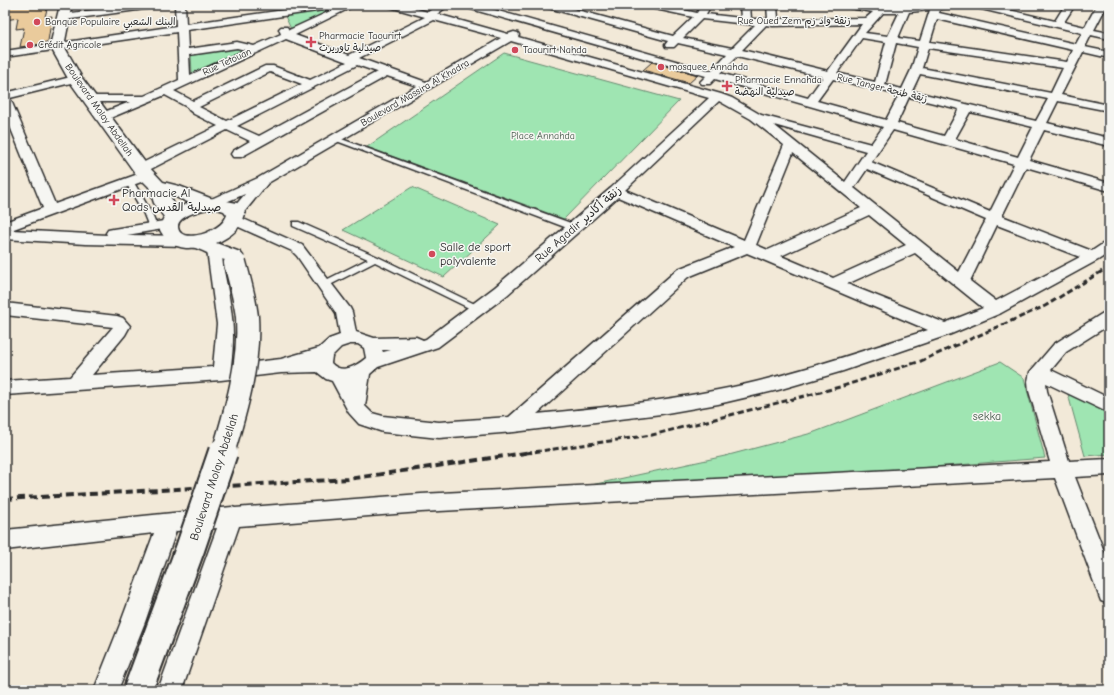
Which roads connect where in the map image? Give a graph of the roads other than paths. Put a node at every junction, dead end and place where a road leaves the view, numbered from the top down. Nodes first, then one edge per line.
1 (152, 5) edge
2 (338, 5) edge
3 (351, 5) edge
4 (393, 5) edge
5 (444, 5) edge
6 (467, 5) edge
7 (548, 5) edge
8 (585, 5) edge
9 (649, 5) edge
10 (706, 5) edge
11 (745, 5) edge
12 (772, 5) edge
13 (850, 5) edge
14 (951, 5) edge
15 (976, 5) edge
16 (1070, 5) edge
17 (1102, 5) edge
18 (182, 6) edge
19 (567, 8) edge
20 (906, 8) edge
21 (278, 9) edge
22 (880, 10) junction
23 (65, 11) edge
24 (934, 11) junction
25 (432, 16) junction
26 (700, 16) junction
27 (869, 20) junction
28 (746, 22) junction
29 (773, 22) junction
30 (535, 23) junction
31 (762, 23) junction
32 (1057, 24) junction
33 (549, 27) junction
34 (182, 28) junction
35 (990, 28) junction
36 (1088, 31) junction
37 (286, 35) junction
38 (859, 35) junction
39 (1109, 36) edge
40 (509, 38) junction
41 (892, 39) junction
42 (676, 40) junction
43 (923, 44) junction
44 (57, 46) junction
45 (253, 49) junction
46 (1079, 49) junction
47 (735, 52) junction
48 (184, 53) junction
49 (5, 54) edge
50 (993, 54) junction
51 (1109, 55) edge
52 (655, 58) junction
53 (352, 60) junction
54 (1070, 66) junction
55 (916, 70) junction
56 (386, 72) junction
57 (636, 74) junction
58 (830, 75) junction
59 (713, 76) junction
60 (75, 79) junction
61 (185, 82) junction
62 (312, 84) junction
63 (427, 86) junction
64 (879, 87) junction
65 (696, 90) junction
66 (165, 91) junction
67 (905, 94) junction
68 (5, 96) edge
69 (717, 96) junction
70 (151, 97) junction
71 (1055, 97) junction
72 (89, 98) junction
73 (5, 100) edge
74 (810, 103) junction
75 (193, 105) junction
76 (262, 108) junction
77 (966, 108) junction
78 (1109, 108) edge
79 (754, 116) junction
80 (103, 117) junction
81 (293, 122) junction
82 (890, 125) junction
83 (1041, 125) junction
84 (228, 126) junction
85 (336, 138) junction
86 (260, 141) junction
87 (948, 141) junction
88 (1109, 142) edge
89 (790, 145) junction
90 (873, 149) junction
91 (237, 154) dead end
92 (1022, 163) junction
93 (865, 164) junction
94 (148, 176) junction
95 (129, 181) junction
96 (263, 181) junction
97 (1109, 187) edge
98 (846, 190) junction
99 (616, 191) junction
100 (211, 203) junction
101 (50, 209) junction
102 (871, 209) junction
103 (993, 218) junction
104 (234, 220) junction
105 (165, 223) junction
106 (296, 224) dead end
107 (5, 227) edge
108 (573, 227) junction
109 (5, 234) edge
110 (85, 239) junction
111 (200, 244) junction
112 (917, 246) junction
113 (1109, 246) edge
114 (748, 247) junction
115 (768, 256) junction
116 (1093, 257) junction
117 (234, 259) junction
118 (376, 259) junction
119 (961, 283) junction
120 (325, 284) junction
121 (833, 284) junction
122 (5, 309) edge
123 (478, 309) junction
124 (995, 309) junction
125 (1109, 317) edge
126 (945, 330) junction
127 (349, 338) junction
128 (432, 343) junction
129 (371, 344) junction
130 (324, 358) junction
131 (367, 366) junction
132 (221, 372) junction
133 (1039, 372) junction
134 (339, 376) junction
135 (76, 382) junction
136 (5, 388) edge
137 (1109, 406) edge
138 (355, 408) junction
139 (514, 424) junction
140 (1109, 467) edge
141 (1062, 470) junction
142 (232, 516) junction
143 (168, 522) junction
144 (5, 540) edge
145 (1109, 593) edge
146 (106, 690) edge
147 (138, 690) edge
148 (170, 690) edge

1 - 23 street
2 - 21 street
3 - 37 street, Rue Tetouan
4 - 25 street
5 - 25 street
6 - 30 street
7 - 19 street, Rue Tanger زنقة طنجة
8 - 19 street
9 - 26 street, Rue Oued Zem زنقة واد زم
10 - 26 street
11 - 28 street
12 - 29 street
13 - 22 street
14 - 24 street
15 - 32 street
16 - 32 street
17 - 36 street
18 - 34 street
19 - 30 street, Boulevard Massira Al Khadra
19 - 33 street
19 - 42 street, Rue Tanger زنقة طنجة
20 - 22 street
20 - 24 street
20 - 41 street
21 - 34 street
21 - 37 street
22 - 27 street
23 - 44 main road
24 - 35 street
24 - 43 street
25 - 40 street
25 - 53 street
26 - 28 street, Rue Oued Zem زنقة واد زم
26 - 42 street
27 - 29 street, Rue Oued Zem زنقة واد زم
27 - 38 street
28 - 31 street, Rue Oued Zem زنقة واد زم
29 - 31 street, Rue Oued Zem زنقة واد زم
30 - 33 street
30 - 40 street, Boulevard Massira Al Khadra
31 - 47 street
32 - 36 street
33 - 52 street
34 - 44 street
34 - 48 street
35 - 46 street
35 - 50 street
36 - 39 street
36 - 46 street
37 - 45 street, Rue Tetouan
37 - 53 street
38 - 41 street
38 - 58 street
40 - 57 street
40 - 63 street, Boulevard Massira Al Khadra
41 - 43 street
41 - 64 street
42 - 47 street, Rue Tanger زنقة طنجة
42 - 52 street
43 - 50 street
43 - 55 street
44 - 49 street
44 - 60 main road, Boulevard Molay Abdellah
45 - 48 street
45 - 61 street, Rue Tetouan
46 - 51 street
46 - 54 street
47 - 58 street, Rue Tanger زنقة طنجة
47 - 59 street
48 - 61 street
50 - 54 street
52 - 57 street
52 - 59 street
53 - 56 street
53 - 62 street
54 - 71 street
55 - 67 street
55 - 71 street
56 - 63 street
56 - 81 street
57 - 65 street
58 - 64 street, Rue Tanger زنقة طنجة
58 - 74 street
59 - 65 street
59 - 74 street
60 - 68 street
60 - 72 main road, Boulevard Molay Abdellah
61 - 66 street, Rue Tetouan
62 - 75 street
62 - 76 street
63 - 85 street, Boulevard Massira Al Khadra
64 - 67 street, Rue Tanger زنقة طنجة
65 - 69 street
66 - 70 street, Rue Tetouan
66 - 75 street
67 - 77 street, Rue Tanger زنقة طنجة
67 - 82 street
69 - 79 street
69 - 99 street, Rue Agadir زنقة أكادير
70 - 72 street
70 - 80 street, Rue Tetouan
71 - 78 street
71 - 83 street
72 - 80 main road, Boulevard Molay Abdellah
73 - 101 street
74 - 82 street
75 - 84 street
76 - 81 street
76 - 84 street
77 - 83 street, Rue Tanger زنقة طنجة
77 - 87 street
79 - 89 street
79 - 90 street
80 - 94 main road, Boulevard Molay Abdellah
81 - 86 street
82 - 87 street
82 - 90 street
83 - 88 street, Rue Tanger زنقة طنجة
83 - 92 street
84 - 86 street
84 - 94 street
85 - 96 street, Boulevard Massira Al Khadra
85 - 108 lane
86 - 91 street
87 - 92 street
89 - 98 street
89 - 114 street
90 - 93 street
92 - 97 street
92 - 103 street
93 - 98 street
93 - 103 street
94 - 95 street
94 - 100 main road
94 - 105 main road, Boulevard Molay Abdellah
95 - 101 street
95 - 105 lane
96 - 100 street
96 - 104 street
98 - 102 street
99 - 108 street, Rue Agadir زنقة أكادير
99 - 114 street
100 - 104 main road
100 - 105 main road
101 - 107 street
102 - 112 street
102 - 115 street
103 - 116 street
103 - 119 street
104 - 111 main road
104 - 117 main road, Boulevard Molay Abdellah
104 - 120 street
105 - 110 street
105 - 111 main road, Boulevard Molay Abdellah
106 - 118 lane
108 - 123 street, Rue Agadir زنقة أكادير
109 - 110 street
110 - 111 street
111 - 117 main road
111 - 132 street
112 - 119 street
112 - 121 street
113 - 116 street
114 - 115 street
114 - 139 street
115 - 121 street
116 - 124 street
117 - 147 main road, Boulevard Molay Abdellah, bridge
118 - 120 lane
118 - 123 lane
119 - 124 street
120 - 127 street
121 - 126 street
122 - 135 street
123 - 128 street, Rue Agadir زنقة أكادير
124 - 126 street
125 - 133 street
126 - 139 street
127 - 129 street
127 - 130 street
128 - 129 street
128 - 131 street, Rue Agadir زنقة أكادير
129 - 131 street
130 - 132 street
130 - 134 street
131 - 134 street
131 - 138 street
132 - 135 street
133 - 137 street
133 - 141 street
134 - 138 street
135 - 136 street
138 - 139 street
140 - 141 street
141 - 142 street
141 - 145 street
142 - 143 street
142 - 148 street
143 - 144 street
143 - 146 street

